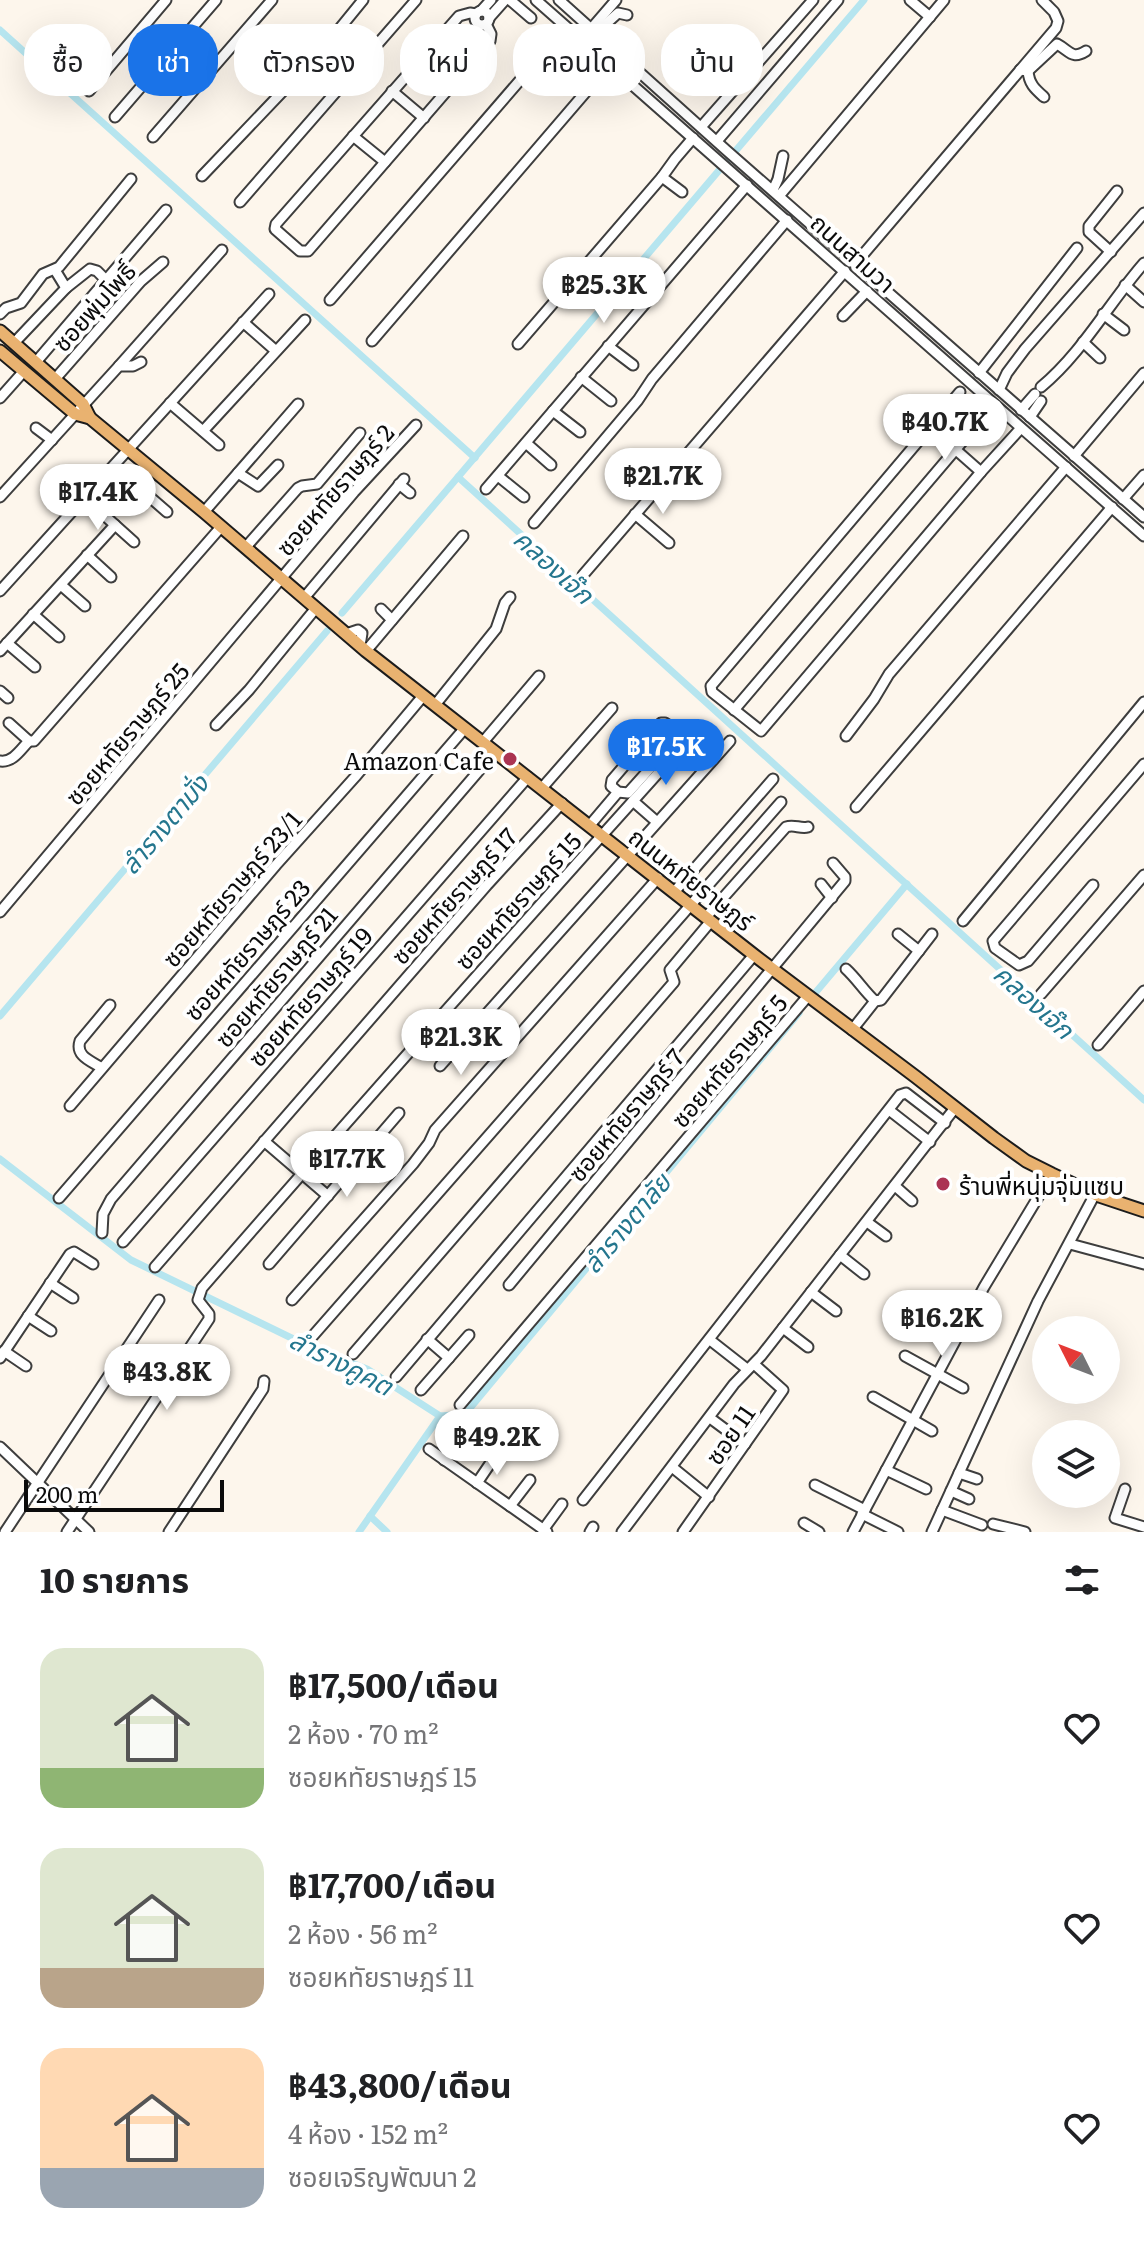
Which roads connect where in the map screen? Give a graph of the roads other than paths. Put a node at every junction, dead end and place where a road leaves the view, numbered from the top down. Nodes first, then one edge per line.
1 (166, 0) edge
2 (216, 0) edge
3 (272, 0) edge
4 (363, 0) edge
5 (416, 0) edge
6 (491, 0) edge
7 (508, 0) edge
8 (536, 0) edge
9 (559, 0) edge
10 (610, 0) edge
11 (616, 0) edge
12 (813, 0) edge
13 (838, 0) edge
14 (910, 0) edge
15 (944, 0) edge
16 (1042, 0) edge
17 (627, 15) dead end
18 (483, 17) junction
19 (930, 17) junction
20 (531, 18) dead end
21 (563, 24) edge
22 (585, 24) edge
23 (596, 24) edge
24 (597, 24) edge
25 (601, 24) edge
26 (1086, 51) dead end
27 (112, 64) edge
28 (1024, 71) junction
29 (645, 77) edge
30 (649, 81) junction
31 (645, 85) edge
32 (513, 88) edge
33 (392, 91) junction
34 (645, 95) edge
35 (582, 96) edge
36 (1044, 97) dead end
37 (115, 117) dead end
38 (424, 118) junction
39 (701, 127) junction
40 (353, 136) junction
41 (153, 137) dead end
42 (693, 138) junction
43 (717, 141) junction
44 (783, 156) dead end
45 (385, 162) junction
46 (202, 176) dead end
47 (662, 177) junction
48 (131, 179) dead end
49 (747, 185) junction
50 (1117, 191) dead end
51 (682, 192) dead end
52 (776, 193) junction
53 (240, 202) dead end
54 (166, 210) dead end
55 (1144, 213) edge
56 (787, 220) junction
57 (1077, 248) dead end
58 (222, 250) dead end
59 (1111, 252) junction
60 (163, 262) dead end
61 (1144, 263) edge
62 (855, 264) junction
63 (55, 270) junction
64 (845, 271) junction
65 (107, 281) junction
66 (1125, 285) junction
67 (66, 288) junction
68 (867, 291) junction
69 (269, 294) dead end
70 (330, 300) dead end
71 (1144, 302) edge
72 (21, 303) junction
73 (0, 314) edge
74 (1103, 314) junction
75 (843, 316) dead end
76 (34, 320) junction
77 (305, 320) dead end
78 (243, 322) junction
79 (1124, 330) dead end
80 (0, 331) edge
81 (372, 341) dead end
82 (1083, 342) junction
83 (14, 343) junction
84 (518, 344) dead end
85 (608, 346) junction
86 (276, 351) junction
87 (1100, 358) dead end
88 (3, 359) edge
89 (36, 362) junction
90 (141, 362) dead end
91 (633, 365) dead end
92 (119, 366) junction
93 (24, 371) junction
94 (979, 373) junction
95 (1144, 373) edge
96 (581, 377) junction
97 (55, 379) junction
98 (999, 390) junction
99 (960, 392) dead end
100 (1039, 396) junction
101 (0, 398) edge
102 (611, 401) dead end
103 (170, 403) junction
104 (83, 404) junction
105 (298, 404) dead end
106 (1021, 410) junction
107 (553, 411) junction
108 (75, 414) junction
109 (984, 416) dead end
110 (1030, 417) junction
111 (90, 418) junction
112 (416, 425) dead end
113 (930, 427) junction
114 (36, 428) dead end
115 (1021, 428) junction
116 (203, 431) junction
117 (580, 432) dead end
118 (360, 433) dead end
119 (52, 440) junction
120 (526, 443) junction
121 (219, 445) dead end
122 (955, 449) junction
123 (129, 450) junction
124 (1074, 456) junction
125 (278, 465) dead end
126 (551, 465) dead end
127 (114, 466) junction
128 (1066, 467) junction
129 (981, 472) junction
130 (238, 473) junction
131 (1144, 475) edge
132 (498, 476) junction
133 (1101, 480) junction
134 (486, 489) dead end
135 (1092, 490) junction
136 (410, 493) dead end
137 (0, 497) edge
138 (524, 497) dead end
139 (85, 498) junction
140 (1123, 499) junction
141 (1112, 507) junction
142 (167, 512) dead end
143 (204, 512) junction
144 (635, 514) junction
145 (1144, 517) edge
146 (534, 523) dead end
147 (115, 525) junction
148 (221, 527) junction
149 (463, 536) dead end
150 (1144, 536) edge
151 (134, 542) dead end
152 (669, 543) dead end
153 (245, 548) junction
154 (87, 555) junction
155 (583, 575) dead end
156 (111, 577) dead end
157 (282, 579) junction
158 (61, 585) junction
159 (0, 591) edge
160 (510, 597) dead end
161 (304, 598) junction
162 (85, 606) dead end
163 (316, 608) junction
164 (381, 609) dead end
165 (33, 614) junction
166 (392, 620) junction
167 (59, 637) dead end
168 (4, 647) edge
169 (363, 649) junction
170 (35, 667) dead end
171 (539, 676) dead end
172 (0, 691) edge
173 (423, 696) junction
174 (8, 698) dead end
175 (1144, 702) edge
176 (435, 705) junction
177 (612, 708) dead end
178 (734, 710) junction
179 (9, 723) dead end
180 (216, 725) dead end
181 (465, 728) junction
182 (846, 736) dead end
183 (29, 741) junction
184 (730, 741) dead end
185 (483, 742) junction
186 (495, 752) junction
187 (676, 753) dead end
188 (0, 761) edge
189 (1144, 764) edge
190 (528, 777) junction
191 (773, 779) dead end
192 (542, 788) junction
193 (618, 792) junction
194 (633, 801) junction
195 (781, 802) dead end
196 (562, 803) junction
197 (856, 807) dead end
198 (657, 822) junction
199 (590, 825) junction
200 (808, 827) dead end
201 (602, 835) junction
202 (629, 855) junction
203 (833, 863) dead end
204 (1144, 875) edge
205 (658, 878) junction
206 (821, 884) dead end
207 (1093, 885) dead end
208 (675, 891) junction
209 (832, 898) junction
210 (691, 905) junction
211 (0, 912) edge
212 (708, 919) junction
213 (963, 921) dead end
214 (898, 934) dead end
215 (932, 934) dead end
216 (919, 951) junction
217 (754, 955) junction
218 (772, 969) junction
219 (846, 969) dead end
220 (1144, 991) edge
221 (1041, 994) dead end
222 (808, 996) junction
223 (875, 1001) junction
224 (110, 1005) dead end
225 (852, 1030) junction
226 (1098, 1045) dead end
227 (440, 1066) dead end
228 (102, 1068) junction
229 (70, 1106) dead end
230 (955, 1108) junction
231 (889, 1110) junction
232 (399, 1113) dead end
233 (945, 1123) junction
234 (264, 1141) junction
235 (930, 1142) junction
236 (303, 1173) junction
237 (1052, 1174) junction
238 (895, 1186) junction
239 (1095, 1194) junction
240 (328, 1196) junction
241 (59, 1198) dead end
242 (912, 1201) dead end
243 (1144, 1211) edge
244 (867, 1222) junction
245 (102, 1233) dead end
246 (886, 1236) dead end
247 (123, 1242) dead end
248 (1070, 1244) junction
249 (840, 1255) junction
250 (93, 1264) dead end
251 (269, 1264) dead end
252 (1144, 1264) edge
253 (155, 1267) dead end
254 (864, 1274) dead end
255 (50, 1283) junction
256 (509, 1285) dead end
257 (811, 1292) junction
258 (73, 1298) dead end
259 (159, 1300) dead end
260 (292, 1300) dead end
261 (937, 1308) dead end
262 (836, 1311) dead end
263 (28, 1316) junction
264 (965, 1324) junction
265 (783, 1328) junction
266 (51, 1331) dead end
267 (469, 1335) dead end
268 (311, 1338) dead end
269 (427, 1339) junction
270 (710, 1340) junction
271 (808, 1347) dead end
272 (2, 1354) edge
273 (353, 1354) dead end
274 (905, 1356) dead end
275 (449, 1358) junction
276 (26, 1366) dead end
277 (751, 1366) junction
278 (937, 1375) junction
279 (396, 1377) dead end
280 (264, 1381) dead end
281 (963, 1388) dead end
282 (421, 1390) dead end
283 (873, 1397) dead end
284 (460, 1405) dead end
285 (710, 1418) junction
286 (913, 1420) junction
287 (932, 1431) dead end
288 (465, 1432) dead end
289 (745, 1444) junction
290 (429, 1449) dead end
291 (1, 1451) edge
292 (496, 1455) dead end
293 (444, 1460) junction
294 (672, 1467) junction
295 (886, 1470) junction
296 (959, 1473) junction
297 (977, 1479) dead end
298 (530, 1480) dead end
299 (38, 1482) junction
300 (477, 1483) junction
301 (815, 1485) dead end
302 (926, 1489) dead end
303 (1125, 1489) dead end
304 (951, 1491) junction
305 (709, 1497) junction
306 (969, 1499) dead end
307 (583, 1500) dead end
308 (562, 1504) dead end
309 (510, 1506) junction
310 (942, 1510) junction
311 (864, 1512) junction
312 (75, 1519) junction
313 (804, 1523) dead end
314 (1144, 1527) edge
315 (545, 1531) edge
316 (5, 1532) edge
317 (67, 1532) edge
318 (89, 1532) edge
319 (169, 1532) edge
320 (622, 1532) edge
321 (683, 1532) edge
322 (819, 1532) edge
323 (853, 1532) edge
324 (898, 1532) edge
325 (932, 1532) edge
326 (1025, 1532) edge

1 - 27 street
2 - 37 street
3 - 41 street
4 - 46 street
5 - 53 street
6 - 18 street
7 - 18 street
7 - 20 street
8 - 21 street, ถนนสามวา
9 - 22 street, ถนนสามวา
10 - 23 street
11 - 24 street
12 - 39 street
13 - 43 street
14 - 19 street
15 - 19 street
16 - 28 street
17 - 25 street
18 - 33 street
18 - 38 street
19 - 52 street
26 - 28 street
28 - 36 street
28 - 62 street
29 - 30 street, ถนนสามวา
30 - 31 street
30 - 39 street, ถนนสามวา
32 - 70 street
33 - 38 street
33 - 40 street
34 - 42 street, ถนนสามวา
35 - 81 street
38 - 45 street
39 - 43 street, ถนนสามวา
40 - 45 street
40 - 45 street
42 - 47 street
42 - 49 street, ถนนสามวา
43 - 52 street, ถนนสามวา
44 - 52 street
47 - 51 street
47 - 84 street
48 - 63 street
49 - 56 street, ถนนสามวา
49 - 85 street
50 - 59 street
52 - 62 street, ถนนสามวา
54 - 65 street
55 - 59 street
56 - 64 street, ถนนสามวา
56 - 146 street
57 - 94 street
58 - 92 street
59 - 98 street
60 - 97 street, ซอยพุ่มโพธิ์
61 - 66 street
62 - 94 street, ถนนสามวา
63 - 67 street
63 - 72 street
64 - 68 street, ถนนสามวา
64 - 144 street
65 - 67 street
65 - 89 street
66 - 71 street
66 - 74 street
67 - 76 street
68 - 75 street
68 - 115 street, ถนนสามวา
69 - 78 street
72 - 73 street
72 - 76 street
74 - 79 street
74 - 82 street
76 - 83 street
77 - 86 street
78 - 86 street
78 - 103 street
80 - 83 main road, ถนนหทัยราษฎร์
82 - 87 street
82 - 100 street
83 - 89 main road, ถนนหทัยราษฎร์
85 - 91 street
85 - 96 street
86 - 116 street
88 - 93 main road, ถนนหทัยราษฎร์
89 - 97 main road, ถนนหทัยราษฎร์
90 - 92 street
92 - 104 street
93 - 101 street
93 - 108 main road, ถนนหทัยราษฎร์
94 - 98 street, ถนนสามวา
95 - 124 street
96 - 102 street
96 - 107 street
97 - 104 main road, ถนนหทัยราษฎร์
98 - 106 street, ถนนสามวา
99 - 113 street
100 - 106 street
100 - 110 street
103 - 116 street
103 - 123 street
104 - 108 street
104 - 111 main road, ถนนหทัยราษฎร์
105 - 130 street
106 - 110 street, ถนนสามวา
107 - 117 street
107 - 120 street
108 - 111 main road, ถนนหทัยราษฎร์
108 - 119 street
109 - 122 street
110 - 124 street, ถนนสามวา
111 - 123 main road, ถนนหทัยราษฎร์
112 - 157 street, ซอยหทัยราษฎร์ 2
113 - 122 street
113 - 178 street
114 - 119 street
115 - 128 street, ถนนสามวา
115 - 129 street
116 - 121 street
118 - 153 street
119 - 137 street
120 - 126 street
120 - 132 street
122 - 129 street
122 - 178 street
123 - 127 street
123 - 143 main road, ถนนหทัยราษฎร์
124 - 133 street, ถนนสามวา
125 - 130 street
127 - 139 street
127 - 142 street
128 - 135 street, ถนนสามวา
128 - 182 street
129 - 178 street
130 - 143 street
131 - 140 street
132 - 134 street
132 - 138 street
133 - 135 street
133 - 140 street, ถนนสามวา
135 - 141 street, ถนนสามวา
136 - 161 street
139 - 147 street
139 - 159 street
140 - 145 street, ถนนสามวา
141 - 150 street, ถนนสามวา
141 - 197 street
143 - 148 main road, ถนนหทัยราษฎร์
144 - 152 street
144 - 155 street
147 - 151 street
147 - 154 street
148 - 153 main road, ถนนหทัยราษฎร์
148 - 183 street
149 - 166 street
153 - 157 main road, ถนนหทัยราษฎร์
154 - 156 street
154 - 158 street
157 - 161 main road, ถนนหทัยราษฎร์
157 - 211 street, ซอยหทัยราษฎร์ 25
158 - 162 street
158 - 165 street
160 - 176 street
161 - 163 main road, ถนนหทัยราษฎร์
163 - 169 main road, ถนนหทัยราษฎร์
163 - 180 street
164 - 166 street
165 - 167 street
165 - 168 street
166 - 169 street
168 - 170 street
169 - 173 main road, ถนนหทัยราษฎร์
171 - 185 street
172 - 174 street
173 - 176 main road, ถนนหทัยราษฎร์
173 - 228 street, ซอยหทัยราษฎร์ 23/1
175 - 213 street
176 - 181 main road, ถนนหทัยราษฎร์
177 - 192 street
179 - 183 street
181 - 185 main road, ถนนหทัยราษฎร์
181 - 241 street, ซอยหทัยราษฎร์ 23
183 - 188 street
184 - 198 street
185 - 186 main road, ถนนหทัยราษฎร์
186 - 190 main road, ถนนหทัยราษฎร์
186 - 245 street, ซอยหทัยราษฎร์ 21
187 - 194 street, ซอยหทัยราษฎร์ 15
189 - 207 street
190 - 192 main road, ถนนหทัยราษฎร์
190 - 247 street, ซอยหทัยราษฎร์ 19
191 - 208 street
192 - 196 main road, ถนนหทัยราษฎร์
193 - 193 street
193 - 199 street
194 - 198 street
194 - 201 street, ซอยหทัยราษฎร์ 15
195 - 210 street
196 - 199 main road, ถนนหทัยราษฎร์
196 - 234 street, ซอยหทัยราษฎร์ 17
198 - 202 street
199 - 201 main road, ถนนหทัยราษฎร์
200 - 212 street
201 - 202 main road, ถนนหทัยราษฎร์
201 - 236 street, ซอยหทัยราษฎร์ 15
202 - 205 main road, ถนนหทัยราษฎร์
202 - 227 street
203 - 209 street
204 - 221 street
205 - 208 main road, ถนนหทัยราษฎร์
205 - 260 street
206 - 209 street
208 - 210 main road, ถนนหทัยราษฎร์
209 - 218 street, ซอยหทัยราษฎร์ 7
210 - 212 main road, ถนนหทัยราษฎร์
210 - 268 street
212 - 217 main road, ถนนหทัยราษฎร์
212 - 273 street
214 - 216 street
215 - 216 street
216 - 223 street
217 - 218 main road, ถนนหทัยราษฎร์
217 - 269 street
218 - 222 main road, ถนนหทัยราษฎร์
218 - 256 street, ซอยหทัยราษฎร์ 7
219 - 223 street
220 - 226 street
222 - 225 main road, ถนนหทัยราษฎร์
222 - 284 street, ซอยหทัยราษฎร์ 5
223 - 225 street
224 - 228 street
225 - 230 main road, ถนนหทัยราษฎร์
228 - 229 street, ซอยหทัยราษฎร์ 23/1
230 - 233 street
230 - 237 main road, ถนนหทัยราษฎร์
231 - 233 street
231 - 235 street
231 - 270 street
232 - 240 street
233 - 235 street
234 - 236 street
234 - 253 street, ซอยหทัยราษฎร์ 17
235 - 238 street
236 - 240 street
236 - 312 street, ซอยหทัยราษฎร์ 15
237 - 239 main road, ถนนหทัยราษฎร์
237 - 264 street
238 - 242 street
238 - 244 street
239 - 243 main road, ถนนหทัยราษฎร์
239 - 248 street
240 - 251 street
244 - 246 street
244 - 249 street
248 - 252 street
248 - 296 street
249 - 254 street
249 - 257 street
250 - 255 street
255 - 258 street
255 - 263 street
257 - 262 street
257 - 265 street
259 - 299 street
261 - 264 street
263 - 266 street
263 - 272 street
264 - 278 street
265 - 271 street
265 - 277 street
267 - 275 street
269 - 275 street
269 - 279 street
270 - 277 street
270 - 307 street
272 - 276 street
274 - 278 street
275 - 282 street
277 - 285 street
277 - 289 street, ซอย 11
278 - 281 street
278 - 286 street
280 - 319 street
283 - 286 street
285 - 289 street
285 - 294 street
286 - 287 street
286 - 295 street
288 - 293 street
289 - 305 street, ซอย 11
290 - 293 street
291 - 299 street
292 - 300 street
293 - 300 street
294 - 305 street
294 - 320 street
295 - 302 street
295 - 311 street
296 - 297 street
296 - 304 street
298 - 309 street
299 - 312 street
299 - 316 street
300 - 309 street
301 - 311 street
303 - 314 street
304 - 306 street
304 - 310 street
305 - 321 street, ซอย 11
308 - 315 street
309 - 315 street
310 - 325 street
310 - 326 street
311 - 323 street
311 - 324 street
312 - 317 street
312 - 318 street
313 - 322 street

